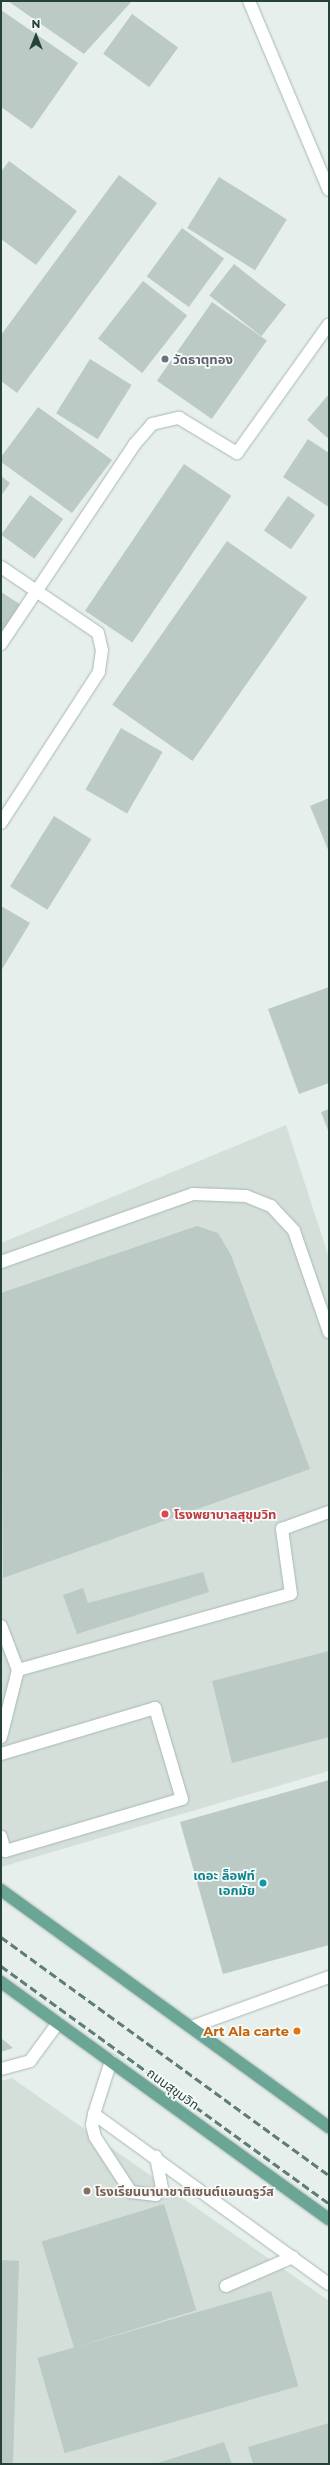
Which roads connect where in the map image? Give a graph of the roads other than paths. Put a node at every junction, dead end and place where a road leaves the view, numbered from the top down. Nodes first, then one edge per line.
1 (249, 1) edge
2 (329, 190) edge
3 (329, 324) edge
4 (1, 567) edge
5 (37, 590) junction
6 (1, 644) edge
7 (1, 823) edge
8 (1, 1262) edge
9 (329, 1332) edge
10 (329, 1512) edge
11 (1, 1626) edge
12 (18, 1670) junction
13 (1, 1737) edge
14 (1, 1754) edge
15 (1, 1837) edge
16 (1, 1890) edge
17 (329, 1977) edge
18 (1, 1982) edge
19 (58, 2023) junction
20 (191, 2027) junction
21 (111, 2061) junction
22 (1, 2068) edge
23 (94, 2114) junction
24 (329, 2127) edge
25 (156, 2157) junction
26 (329, 2219) edge
27 (293, 2257) junction
28 (329, 2284) edge
29 (226, 2286) dead end

1 - 2 street
3 - 5 street
4 - 5 street
5 - 6 street
5 - 7 street
8 - 9 street
10 - 12 street
11 - 12 street
12 - 13 street
14 - 15 street
16 - 20 main road
17 - 20 street
18 - 19 main road, ถนนสุขุมวิท
19 - 21 main road, ถนนสุขุมวิท
19 - 22 street
20 - 24 main road
21 - 23 street
21 - 26 main road, ถนนสุขุมวิท
23 - 25 street
23 - 25 street
25 - 27 street
27 - 28 street
27 - 29 street

